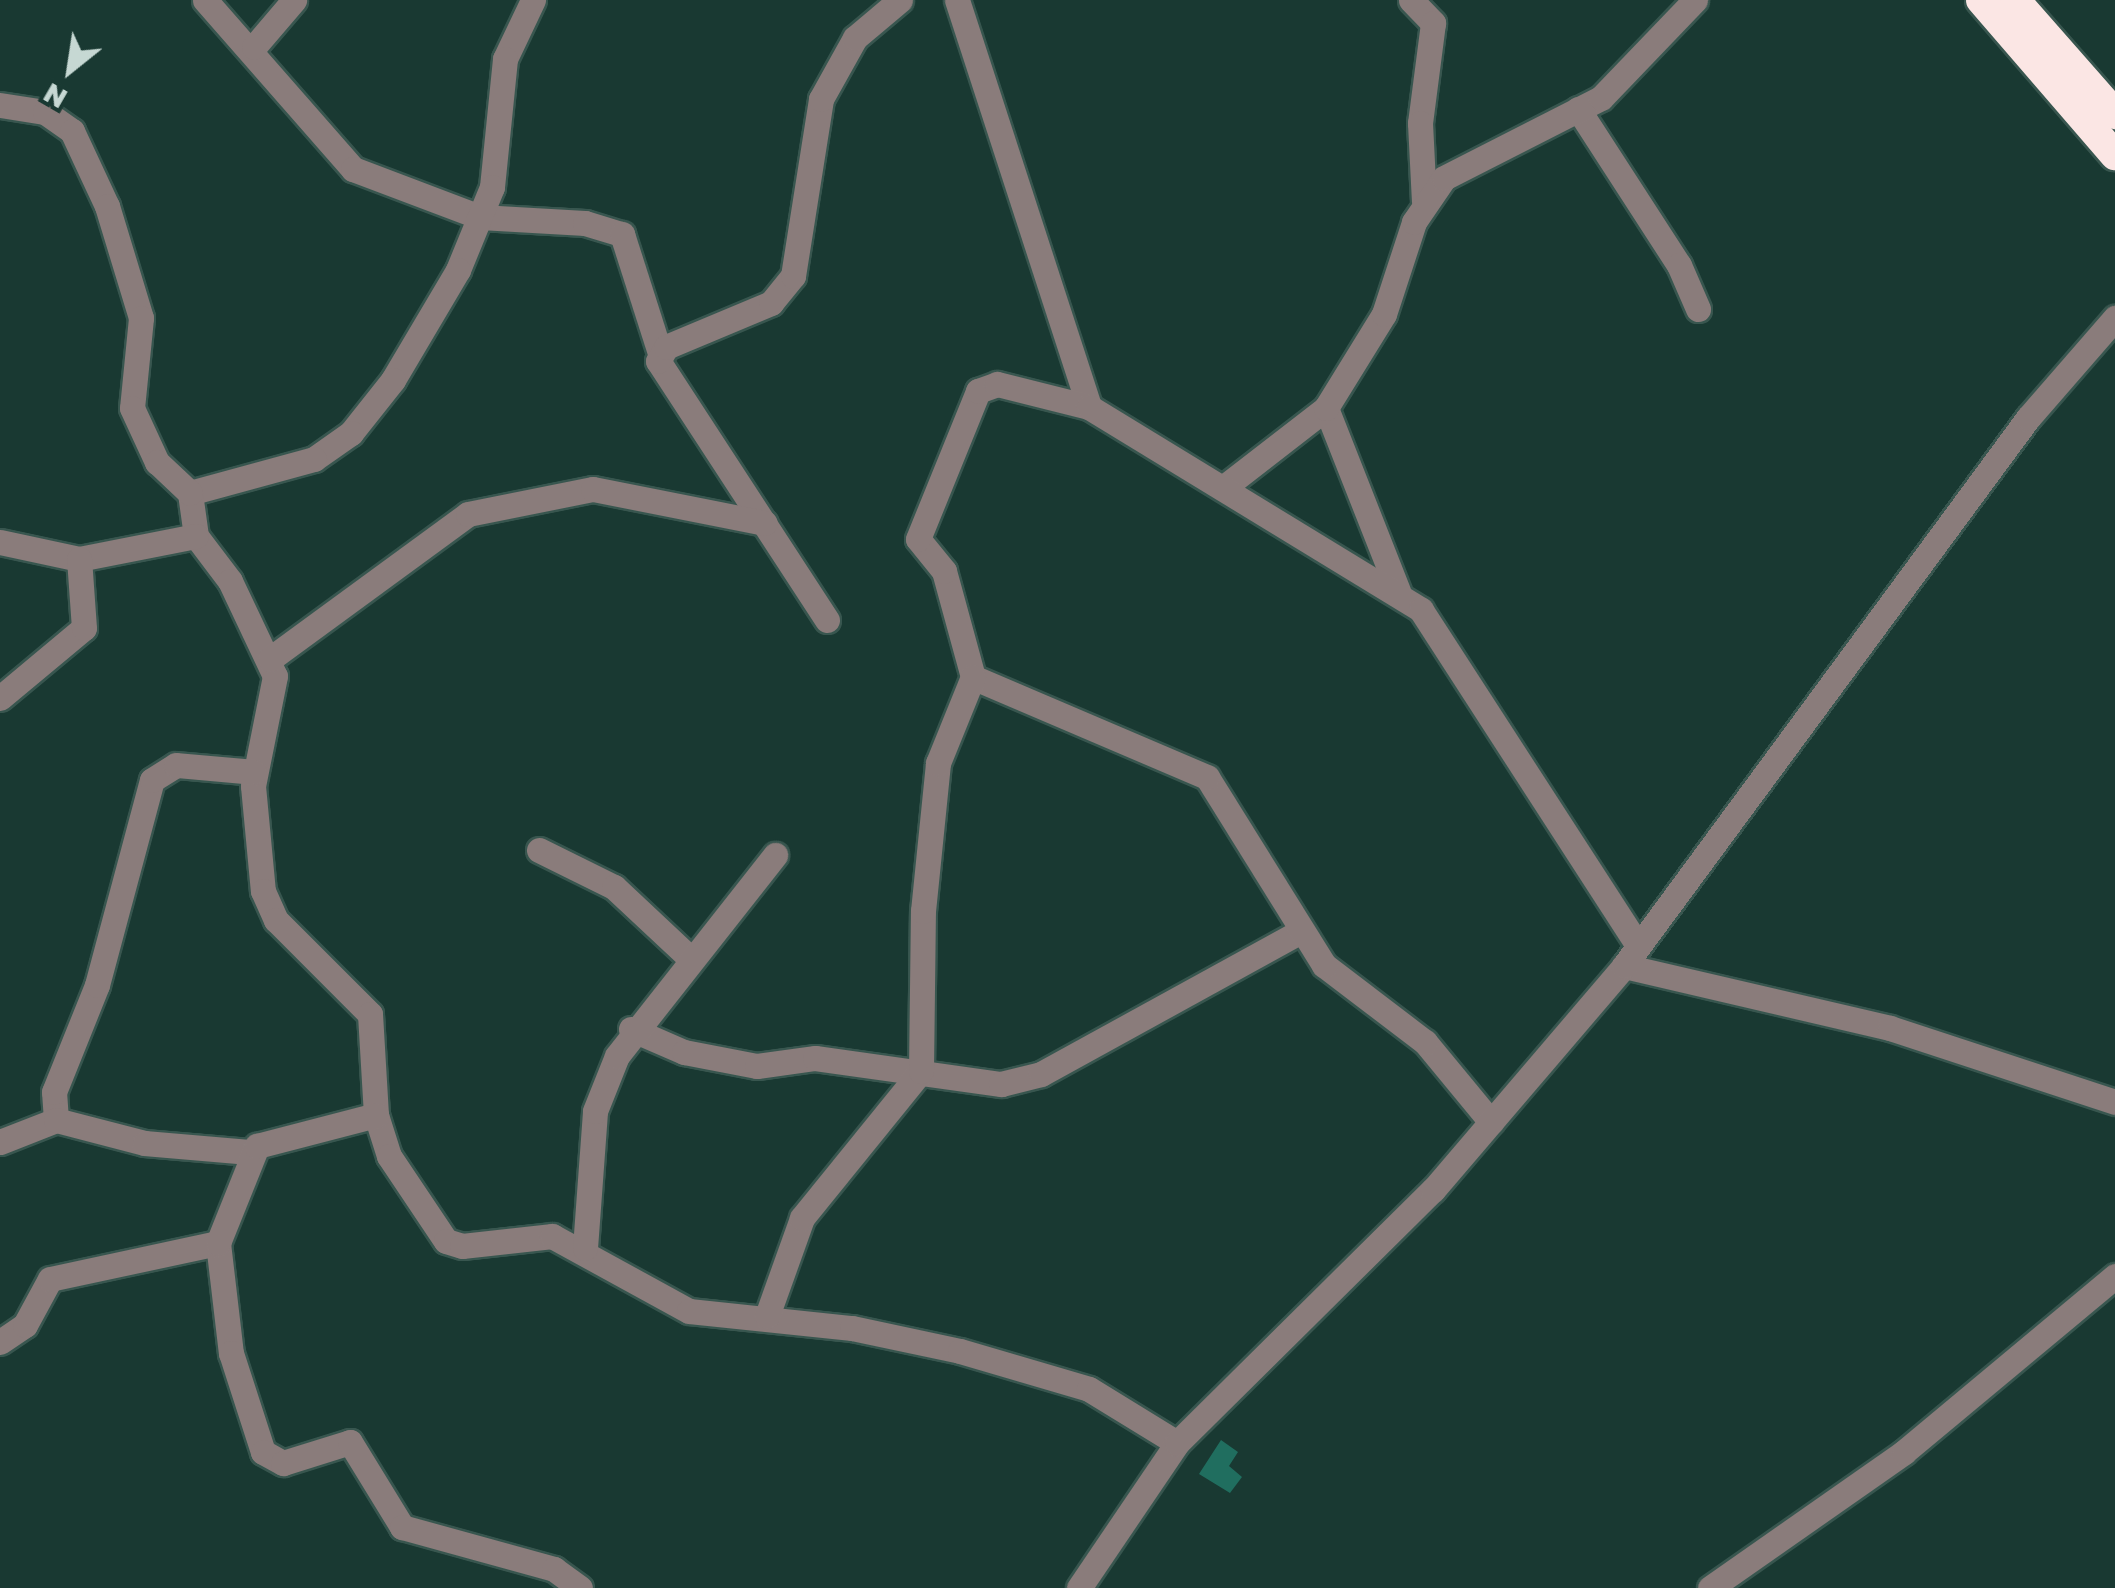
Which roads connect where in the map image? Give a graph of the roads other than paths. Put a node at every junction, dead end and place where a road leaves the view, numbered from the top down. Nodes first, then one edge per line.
1 (205, 0) edge
2 (294, 0) edge
3 (534, 0) edge
4 (900, 0) edge
5 (957, 0) edge
6 (1411, 0) edge
7 (1695, 0) edge
8 (1982, 0) edge
9 (2015, 0) edge
10 (254, 47) junction
11 (0, 105) edge
12 (1578, 109) junction
13 (2115, 114) edge
14 (2115, 155) edge
15 (1424, 201) junction
16 (480, 217) junction
17 (1698, 309) dead end
18 (2115, 318) edge
19 (660, 354) junction
20 (1089, 407) junction
21 (1326, 408) junction
22 (1222, 488) junction
23 (190, 493) junction
24 (765, 523) junction
25 (196, 536) junction
26 (0, 542) edge
27 (79, 559) junction
28 (1398, 591) junction
29 (827, 620) dead end
30 (270, 659) junction
31 (973, 677) junction
32 (0, 698) edge
33 (254, 772) junction
34 (539, 850) dead end
35 (775, 855) dead end
36 (1302, 932) junction
37 (1631, 956) junction
38 (690, 958) junction
39 (631, 1029) junction
40 (920, 1070) junction
41 (2115, 1102) edge
42 (376, 1114) junction
43 (56, 1120) junction
44 (1491, 1122) junction
45 (0, 1142) edge
46 (250, 1152) junction
47 (218, 1243) junction
48 (585, 1248) junction
49 (2115, 1276) edge
50 (767, 1316) junction
51 (0, 1342) edge
52 (1177, 1443) junction
53 (580, 1588) edge
54 (1079, 1588) edge
55 (1710, 1588) edge

1 - 10 street
2 - 10 street
3 - 16 street
4 - 19 street
5 - 20 street
6 - 15 street
7 - 12 street
8 - 14 highway
9 - 13 highway
10 - 16 street
11 - 23 street
12 - 15 street
12 - 17 street
15 - 21 street
16 - 19 street
16 - 23 street
18 - 37 street
19 - 24 street
20 - 22 street
20 - 31 street
21 - 22 street
21 - 28 street
22 - 28 street
23 - 25 street
24 - 29 street
24 - 30 street
25 - 27 street
25 - 30 street
26 - 27 street
27 - 32 street
28 - 37 street
30 - 33 street
31 - 36 street
31 - 40 street
33 - 42 street
33 - 43 street
34 - 38 street
35 - 38 street
36 - 40 street
36 - 44 street
37 - 41 street
37 - 44 street
38 - 39 street
39 - 40 street
39 - 48 street
40 - 50 street
42 - 46 street
42 - 48 street
43 - 45 street
43 - 46 street
44 - 52 street
46 - 47 street
47 - 51 street
47 - 53 street
48 - 50 street
49 - 55 street
50 - 52 street
52 - 54 street

